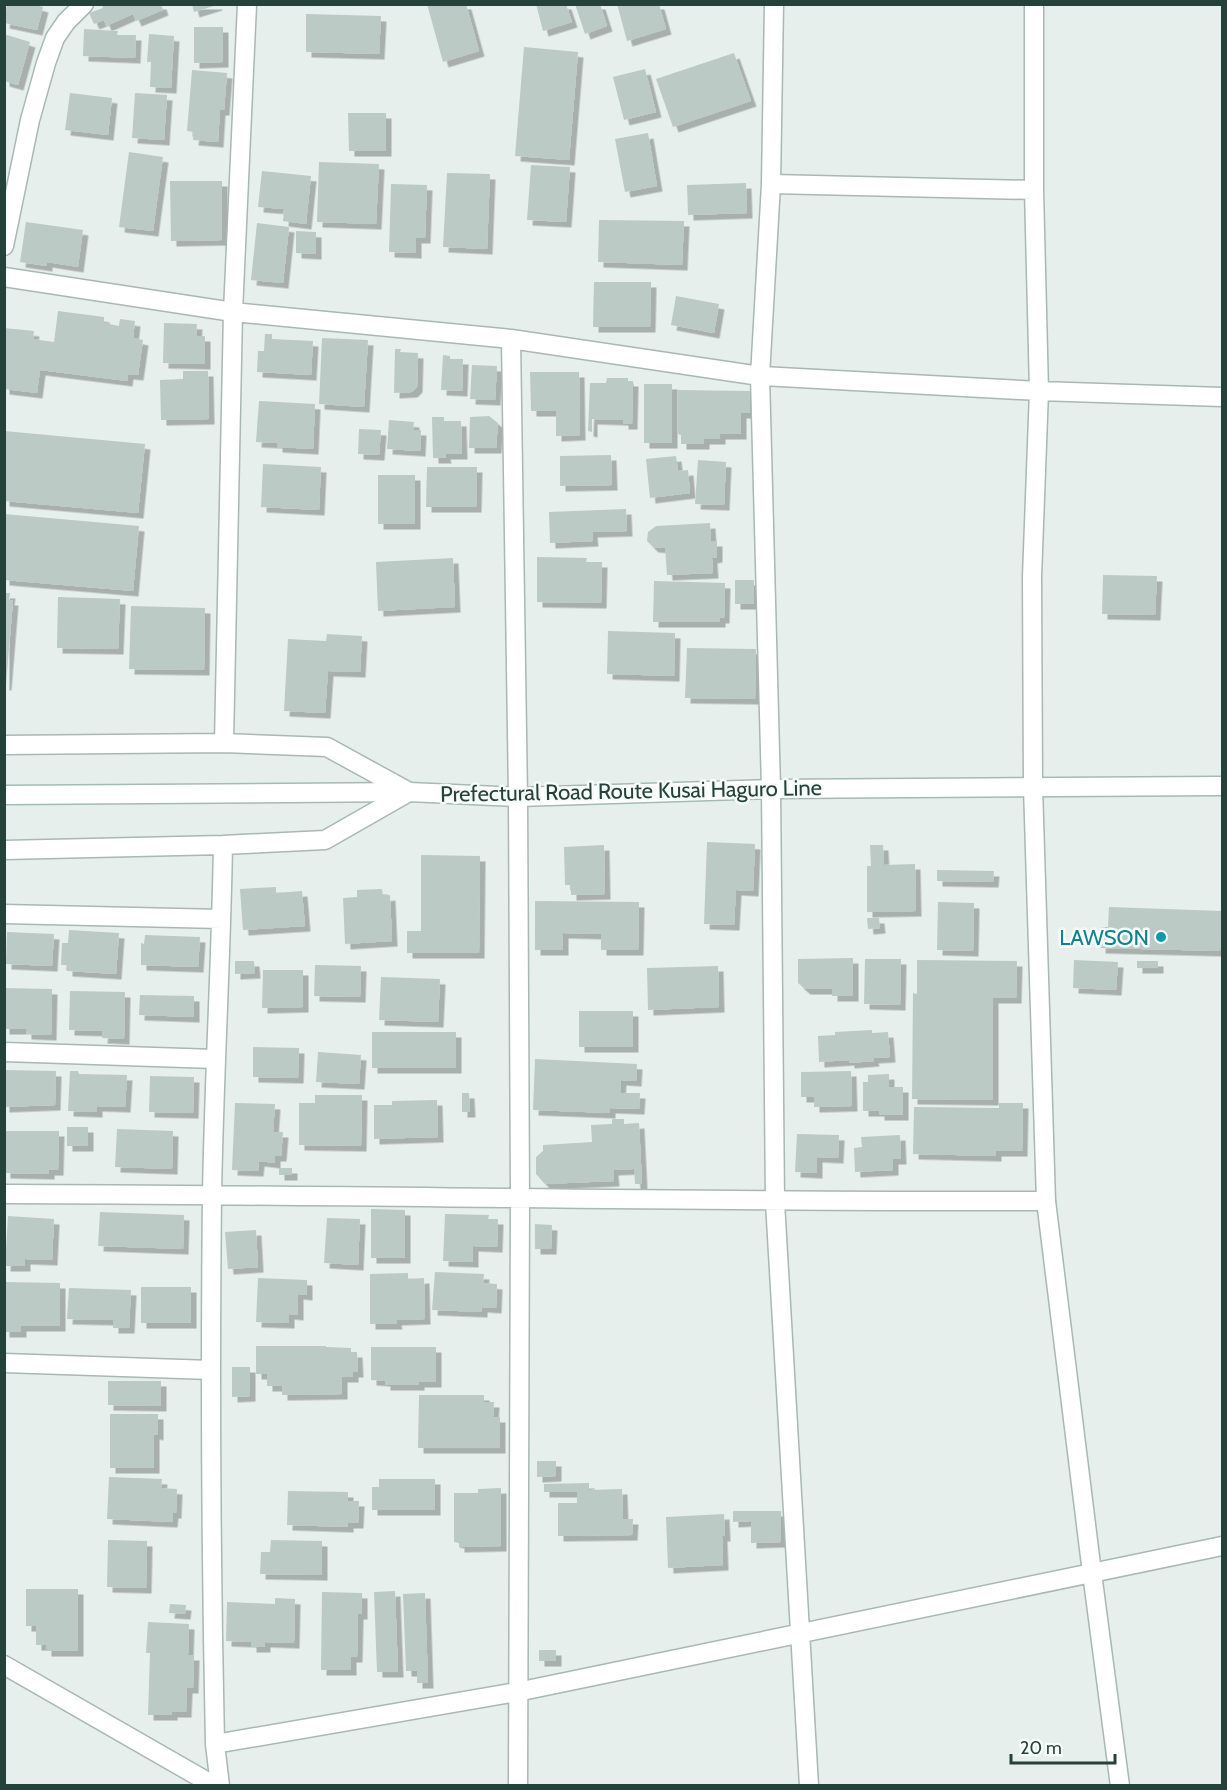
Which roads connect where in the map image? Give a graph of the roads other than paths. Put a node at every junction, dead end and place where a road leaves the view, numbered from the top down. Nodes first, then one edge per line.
1 (84, 4) edge
2 (247, 4) edge
3 (774, 4) edge
4 (1034, 4) edge
5 (771, 184) junction
6 (1034, 190) junction
7 (4, 246) edge
8 (4, 277) edge
9 (233, 312) junction
10 (511, 339) junction
11 (760, 376) junction
12 (1039, 391) junction
13 (1222, 397) edge
14 (224, 743) junction
15 (4, 746) edge
16 (1033, 786) junction
17 (1222, 786) edge
18 (771, 789) junction
19 (409, 792) junction
20 (4, 795) edge
21 (518, 797) junction
22 (223, 845) junction
23 (4, 850) edge
24 (4, 914) edge
25 (222, 919) junction
26 (4, 1052) edge
27 (215, 1059) junction
28 (4, 1194) edge
29 (212, 1195) junction
30 (520, 1198) junction
31 (1046, 1201) junction
32 (775, 1202) junction
33 (4, 1363) edge
34 (211, 1370) junction
35 (1222, 1546) edge
36 (1092, 1573) junction
37 (799, 1634) junction
38 (4, 1665) edge
39 (517, 1692) junction
40 (215, 1744) junction
41 (215, 1785) edge
42 (220, 1785) edge
43 (519, 1785) edge
44 (809, 1785) edge
45 (1120, 1785) edge

1 - 7 street
2 - 9 street
3 - 5 street
4 - 6 street
5 - 6 street
5 - 11 street
6 - 12 street
8 - 9 street
9 - 10 street
9 - 14 street
10 - 11 street
10 - 21 street
11 - 12 street
11 - 18 street
12 - 13 street
12 - 16 street
14 - 15 street
14 - 19 street
16 - 17 street, Prefectural Road Route Kusai Haguro Line
16 - 18 street, Prefectural Road Route Kusai Haguro Line
16 - 31 street
18 - 21 street, Prefectural Road Route Kusai Haguro Line
18 - 32 street
19 - 20 street, Prefectural Road Route Kusai Haguro Line
19 - 21 street, Prefectural Road Route Kusai Haguro Line
19 - 22 street
21 - 30 street
22 - 23 street
22 - 25 street
24 - 25 street
25 - 27 street
26 - 27 street
27 - 29 street
28 - 29 street
29 - 30 street
29 - 34 street
30 - 32 street
30 - 39 street
31 - 32 street
31 - 36 street
32 - 37 street
33 - 34 street
34 - 40 street
35 - 36 street
36 - 37 street
36 - 45 street
37 - 39 street
37 - 44 street
38 - 41 street
39 - 40 street
39 - 43 street
40 - 42 street

